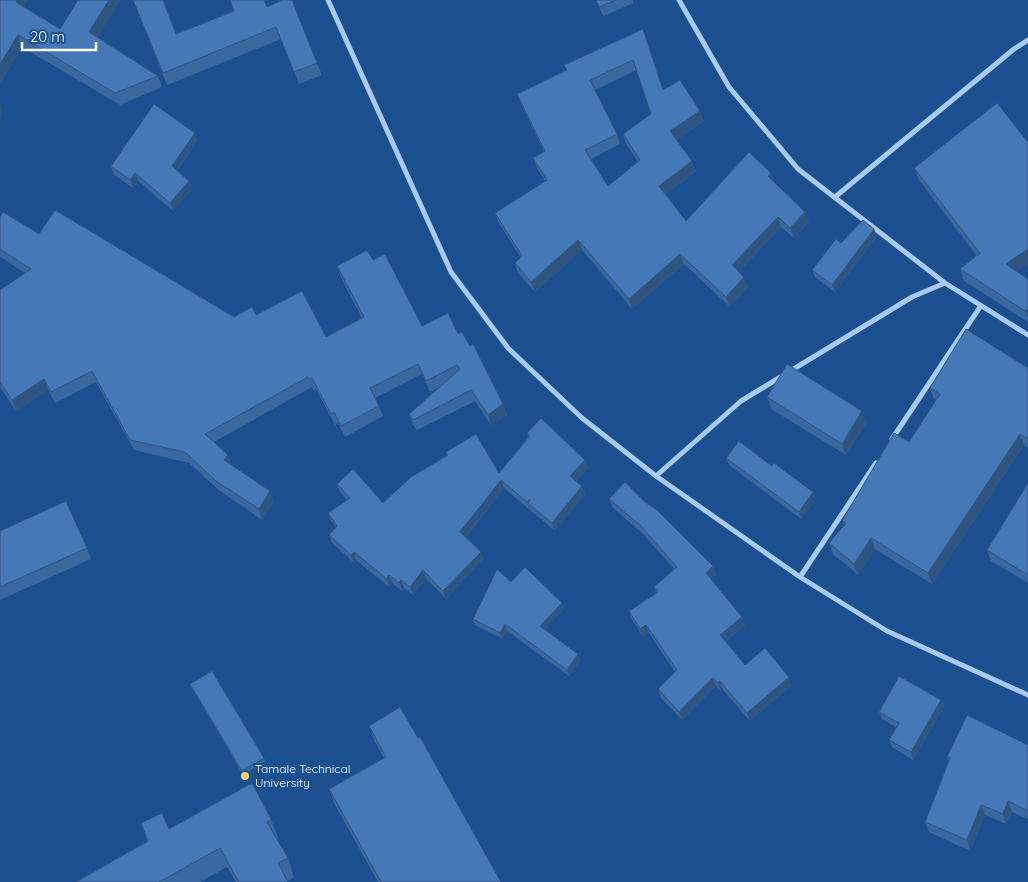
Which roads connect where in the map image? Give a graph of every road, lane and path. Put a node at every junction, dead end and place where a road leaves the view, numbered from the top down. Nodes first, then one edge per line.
1 (328, 0) edge
2 (679, 0) edge
3 (1028, 40) edge
4 (835, 197) junction
5 (945, 283) junction
6 (980, 307) junction
7 (1028, 335) edge
8 (887, 446) edge
9 (882, 454) edge
10 (656, 476) junction
11 (800, 577) junction
12 (1028, 695) edge

1 - 10 street
2 - 4 street
3 - 4 street
4 - 5 street
5 - 6 street
5 - 10 street
6 - 7 street
6 - 8 street
9 - 11 street
10 - 11 street
11 - 12 street

